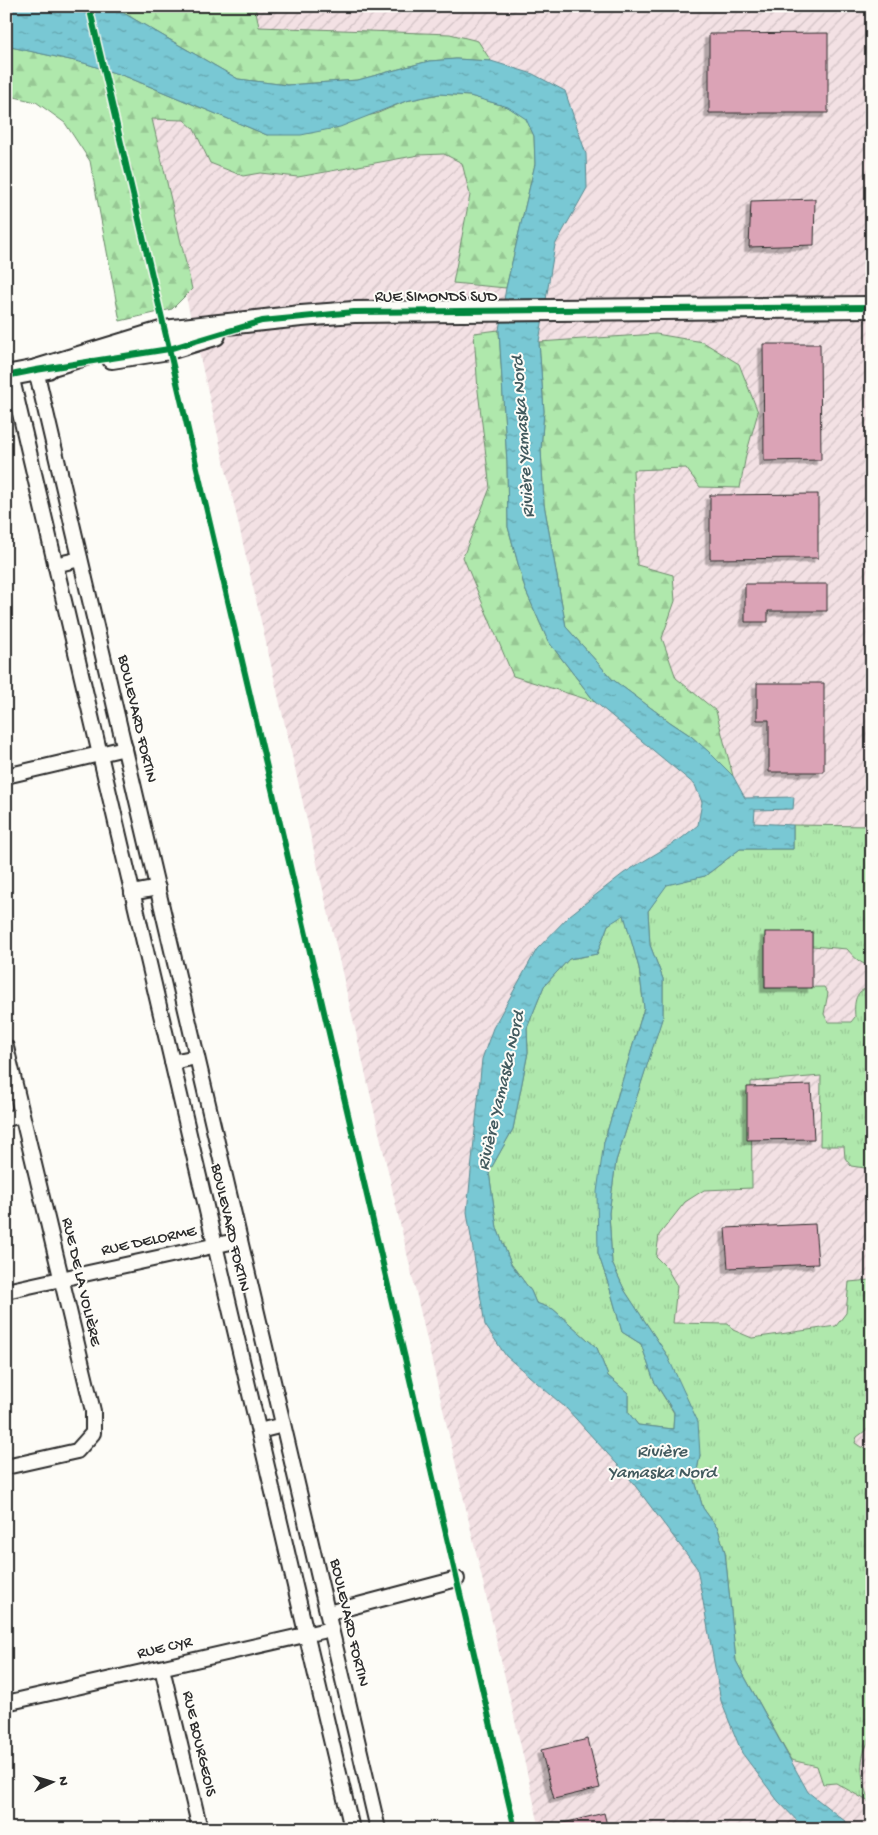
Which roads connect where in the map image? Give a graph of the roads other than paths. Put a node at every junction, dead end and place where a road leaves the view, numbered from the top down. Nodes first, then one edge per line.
1 (872, 307) edge
2 (36, 370) junction
3 (8, 376) edge
4 (80, 559) junction
5 (56, 565) junction
6 (125, 748) junction
7 (100, 754) junction
8 (6, 776) edge
9 (158, 888) junction
10 (132, 893) junction
11 (6, 1047) edge
12 (197, 1057) junction
13 (172, 1062) junction
14 (22, 1115) junction
15 (6, 1119) edge
16 (240, 1240) junction
17 (215, 1245) junction
18 (60, 1279) junction
19 (6, 1291) edge
20 (283, 1424) junction
21 (259, 1431) junction
22 (6, 1467) edge
23 (457, 1579) dead end
24 (328, 1613) junction
25 (331, 1629) junction
26 (306, 1635) junction
27 (162, 1668) junction
28 (6, 1703) edge
29 (200, 1829) edge
30 (352, 1829) edge
31 (378, 1829) edge

1 - 2 street, RUE SIMONDS SUD
2 - 3 street, RUE SIMONDS SUD
2 - 4 street, BOULEVARD FORTIN
3 - 5 street, BOULEVARD FORTIN
4 - 5 street
4 - 6 street, BOULEVARD FORTIN
5 - 7 street, BOULEVARD FORTIN
6 - 7 street
6 - 9 street, BOULEVARD FORTIN
7 - 8 street
7 - 10 street, BOULEVARD FORTIN
9 - 10 street
9 - 12 street, BOULEVARD FORTIN
10 - 13 street, BOULEVARD FORTIN
11 - 14 street, RUE DE LA VOLIÈRE
12 - 13 street
12 - 16 street, BOULEVARD FORTIN
13 - 17 street, BOULEVARD FORTIN
14 - 15 street
14 - 18 street, RUE DE LA VOLIÈRE
16 - 17 street, RUE DELORME
16 - 20 street, BOULEVARD FORTIN
17 - 18 street, RUE DELORME
17 - 21 street, BOULEVARD FORTIN
18 - 19 street, RUE DELORME
18 - 22 street, RUE DE LA VOLIÈRE
20 - 21 street
20 - 24 street, BOULEVARD FORTIN
21 - 26 street, BOULEVARD FORTIN
23 - 24 street
24 - 25 street, BOULEVARD FORTIN
25 - 26 street, RUE CYR
25 - 31 street, BOULEVARD FORTIN
26 - 27 street, RUE CYR
26 - 30 street, BOULEVARD FORTIN
27 - 28 street, RUE CYR
27 - 29 street, RUE BOURGEOIS

